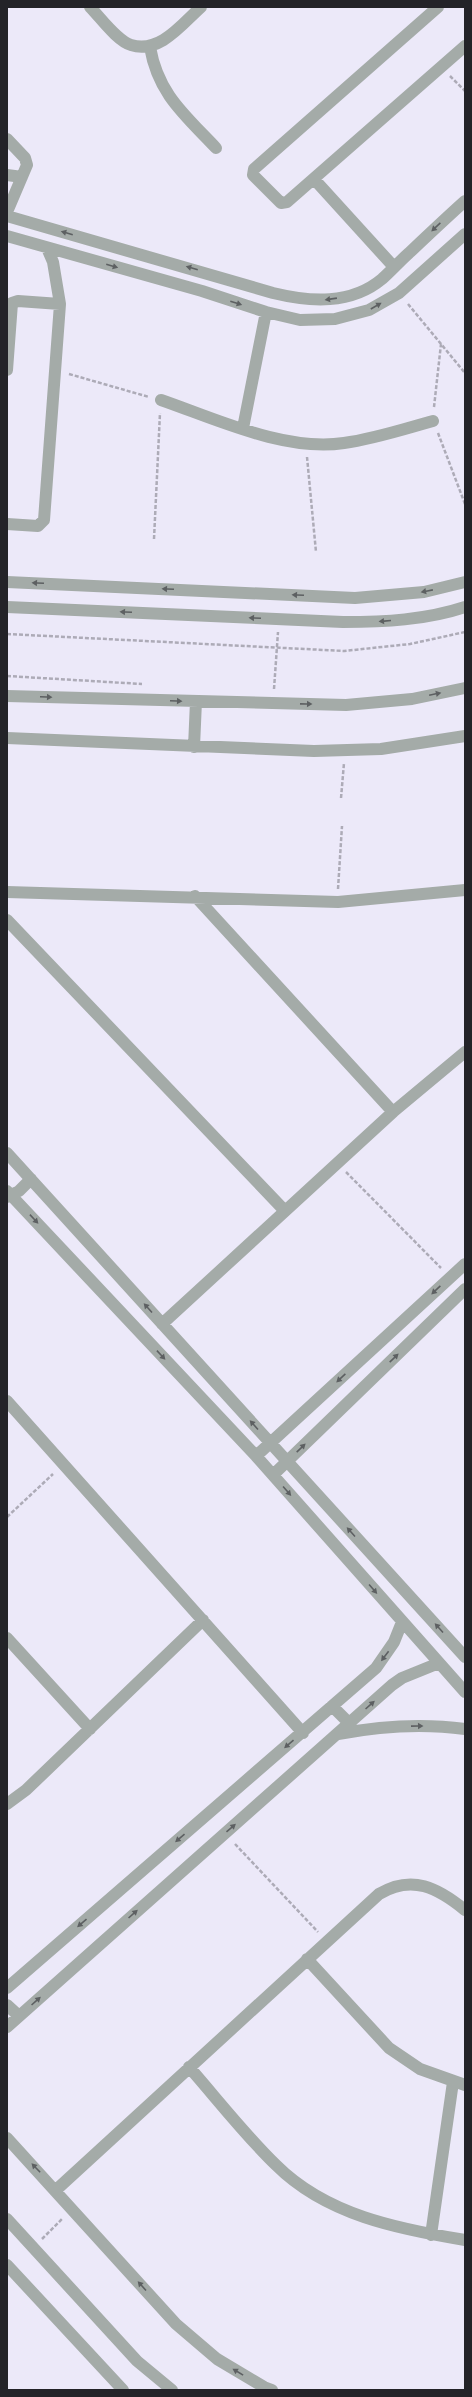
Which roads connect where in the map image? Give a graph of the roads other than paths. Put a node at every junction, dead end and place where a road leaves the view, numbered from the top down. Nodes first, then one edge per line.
1 (90, 7) edge
2 (201, 7) edge
3 (438, 7) edge
4 (465, 46) edge
5 (150, 47) junction
6 (7, 139) edge
7 (216, 148) dead end
8 (7, 175) edge
9 (22, 177) junction
10 (314, 178) junction
11 (465, 201) edge
12 (7, 212) edge
13 (7, 216) edge
14 (465, 234) edge
15 (7, 236) edge
16 (47, 248) junction
17 (394, 267) junction
18 (208, 272) junction
19 (202, 291) junction
20 (60, 304) junction
21 (266, 312) junction
22 (7, 370) edge
23 (160, 400) road end
24 (433, 421) dead end
25 (243, 428) junction
26 (7, 524) edge
27 (7, 582) edge
28 (465, 582) edge
29 (7, 607) edge
30 (465, 608) edge
31 (465, 688) edge
32 (7, 696) edge
33 (196, 701) junction
34 (465, 736) edge
35 (7, 738) edge
36 (194, 747) junction
37 (465, 890) edge
38 (7, 892) edge
39 (194, 896) junction
40 (7, 920) edge
41 (465, 1052) edge
42 (393, 1112) junction
43 (7, 1153) edge
44 (31, 1179) junction
45 (8, 1195) edge
46 (285, 1211) junction
47 (465, 1264) edge
48 (465, 1289) edge
49 (162, 1324) junction
50 (7, 1401) edge
51 (271, 1443) junction
52 (256, 1456) junction
53 (287, 1461) junction
54 (273, 1475) junction
55 (203, 1620) junction
56 (402, 1622) junction
57 (7, 1638) edge
58 (465, 1657) edge
59 (439, 1663) junction
60 (465, 1692) edge
61 (332, 1706) junction
62 (349, 1723) junction
63 (90, 1729) junction
64 (465, 1730) edge
65 (303, 1733) junction
66 (336, 1734) junction
67 (7, 1804) edge
68 (465, 1910) edge
69 (307, 1958) junction
70 (7, 1988) edge
71 (7, 2004) edge
72 (19, 2016) junction
73 (7, 2027) edge
74 (190, 2067) junction
75 (459, 2083) edge
76 (7, 2138) edge
77 (56, 2190) junction
78 (7, 2218) edge
79 (431, 2235) junction
80 (465, 2240) edge
81 (7, 2265) edge
82 (123, 2390) edge
83 (172, 2390) edge
84 (272, 2390) edge

1 - 5 street
2 - 5 street
3 - 10 street
4 - 10 street
5 - 7 street
6 - 9 street
8 - 9 street
9 - 12 street
10 - 17 street
11 -> 17 street
18 -> 13 street
21 -> 14 street
15 - 16 street
16 -> 19 street
16 - 20 street
17 -> 18 street
18 - 19 street
19 -> 21 street
20 - 22 street
20 - 26 street
21 - 25 street
23 - 25 street
24 - 25 street
28 -> 27 street
30 -> 29 street
33 -> 31 street
32 -> 33 street
33 - 36 street
34 - 36 street
35 - 36 street
37 - 39 street
38 - 39 street
39 - 42 street
40 - 46 street
41 - 42 street
42 - 46 street
43 - 44 street
44 - 45 street
49 -> 44 street
45 -> 52 street
46 - 49 street
47 -> 51 street
53 -> 48 street
51 -> 49 street
50 - 55 street
51 - 52 street
51 - 53 street
52 - 54 street
53 - 54 street
58 -> 53 street
54 -> 56 street
55 - 63 street
55 - 65 street
56 - 59 street
56 -> 61 street
57 - 63 street
59 - 60 street
62 -> 59 street
61 - 62 street
61 - 65 street
62 - 66 street
63 - 67 street
66 -> 64 street
65 -> 70 street
72 -> 66 street
68 - 69 street
69 - 74 street
69 - 75 street
71 - 72 street
72 - 73 street
74 - 77 street
74 - 79 street
75 - 79 street
77 -> 76 street
84 -> 77 street
78 - 83 street
79 - 80 street
81 - 82 street

